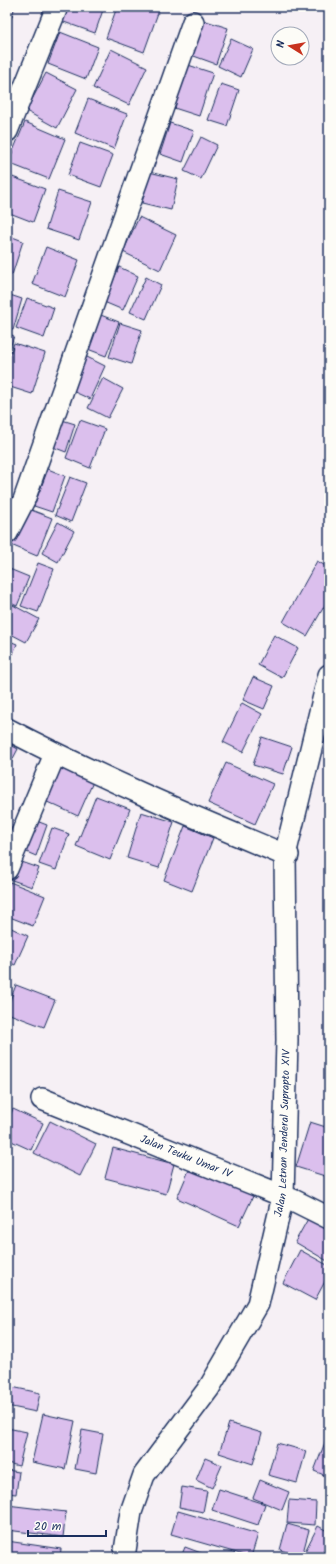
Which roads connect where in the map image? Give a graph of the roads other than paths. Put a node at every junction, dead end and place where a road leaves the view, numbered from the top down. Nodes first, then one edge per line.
1 (57, 7) edge
2 (193, 22) dead end
3 (7, 129) edge
4 (7, 533) edge
5 (329, 675) edge
6 (7, 729) edge
7 (55, 754) junction
8 (287, 855) junction
9 (7, 870) edge
10 (42, 1098) dead end
11 (283, 1196) junction
12 (329, 1218) edge
13 (124, 1557) edge

1 - 3 street
2 - 4 street
5 - 8 street, Jalan Letnan Jenderal Suprapto XIV
6 - 7 street
7 - 8 street
7 - 9 street
8 - 11 street, Jalan Letnan Jenderal Suprapto XIV
10 - 11 street, Jalan Teuku Umar IV
11 - 12 street, Jalan Teuku Umar IV
11 - 13 street, Jalan Letnan Jenderal Suprapto XIV

